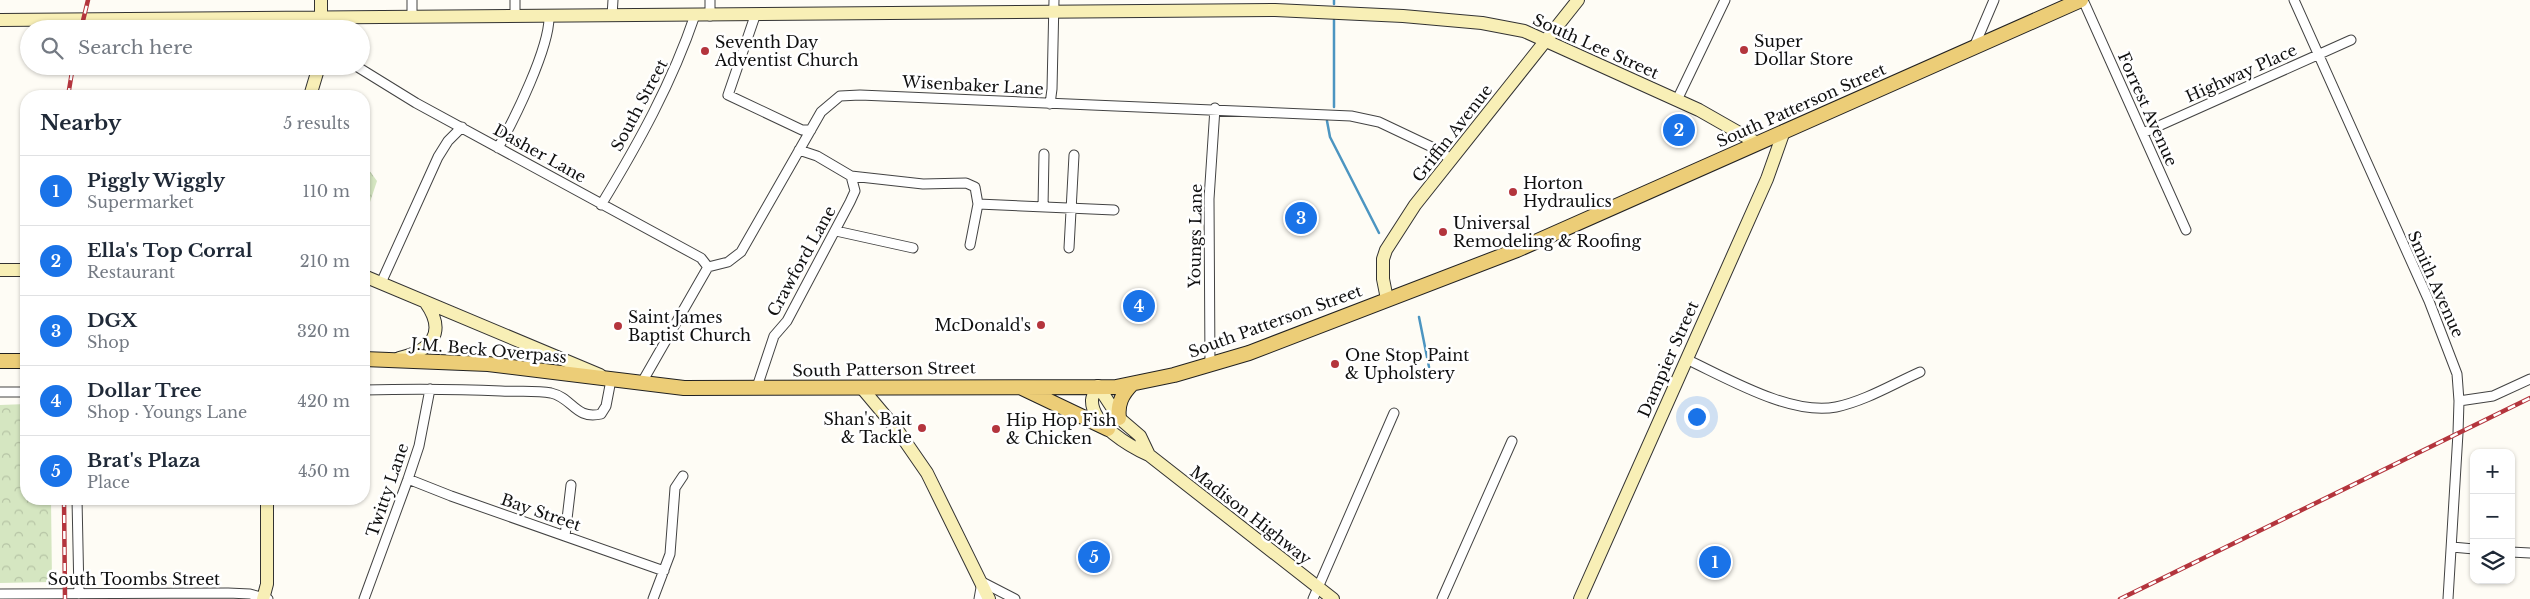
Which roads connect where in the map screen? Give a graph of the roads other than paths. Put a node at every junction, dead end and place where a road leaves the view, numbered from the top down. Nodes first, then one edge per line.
1 (321, 0) edge
2 (412, 0) edge
3 (515, 0) edge
4 (613, 0) edge
5 (710, 0) edge
6 (1578, 0) edge
7 (1725, 0) edge
8 (1994, 0) edge
9 (2082, 0) edge
10 (2294, 0) edge
11 (1055, 6) edge
12 (515, 16) junction
13 (550, 16) junction
14 (612, 16) junction
15 (695, 16) junction
16 (710, 16) junction
17 (755, 16) junction
18 (412, 17) junction
19 (0, 20) edge
20 (20, 20) edge
21 (322, 20) edge
22 (367, 20) edge
23 (1546, 40) junction
24 (2350, 40) dead end
25 (1974, 47) junction
26 (2318, 55) junction
27 (316, 75) edge
28 (370, 75) edge
29 (312, 90) edge
30 (1677, 100) junction
31 (1050, 104) junction
32 (1215, 108) junction
33 (462, 127) junction
34 (811, 130) junction
35 (1784, 131) junction
36 (2143, 133) junction
37 (1757, 143) junction
38 (498, 148) junction
39 (799, 150) junction
40 (1044, 154) dead end
41 (1074, 155) dead end
42 (1452, 160) junction
43 (851, 176) junction
44 (601, 204) junction
45 (978, 204) junction
46 (1043, 207) junction
47 (1072, 208) junction
48 (1114, 210) dead end
49 (2186, 230) dead end
50 (836, 231) junction
51 (970, 245) dead end
52 (913, 248) dead end
53 (1069, 248) dead end
54 (708, 267) junction
55 (0, 270) edge
56 (20, 270) edge
57 (370, 278) edge
58 (381, 283) junction
59 (1387, 299) junction
60 (426, 303) junction
61 (370, 359) edge
62 (392, 359) junction
63 (1686, 359) junction
64 (0, 361) edge
65 (20, 361) edge
66 (1210, 365) junction
67 (1920, 372) dead end
68 (611, 380) junction
69 (2530, 380) edge
70 (641, 384) junction
71 (1132, 384) junction
72 (1017, 385) junction
73 (1098, 386) junction
74 (861, 387) junction
75 (756, 388) junction
76 (430, 389) junction
77 (370, 390) edge
78 (0, 392) edge
79 (20, 392) edge
80 (2459, 401) junction
81 (1394, 413) dead end
82 (1119, 418) junction
83 (1108, 429) junction
84 (1512, 441) dead end
85 (1150, 455) junction
86 (683, 476) dead end
87 (408, 479) junction
88 (571, 485) dead end
89 (77, 505) edge
90 (267, 505) edge
91 (565, 536) junction
92 (2452, 547) junction
93 (2470, 549) edge
94 (2515, 552) edge
95 (2530, 553) edge
96 (664, 571) junction
97 (982, 582) junction
98 (1316, 593) edge
99 (0, 594) edge
100 (79, 594) junction
101 (265, 599) edge
102 (364, 599) edge
103 (653, 599) edge
104 (979, 599) edge
105 (989, 599) edge
106 (1015, 599) edge
107 (1333, 599) edge
108 (1442, 599) edge
109 (1580, 599) edge
110 (2448, 599) edge

1 - 21 street
2 - 18 street
3 - 12 street
4 - 14 street
5 - 16 street
6 - 23 street, Griffin Avenue
7 - 30 street
8 - 25 street
9 - 25 main road, South Patterson Street
9 - 36 street, Forrest Avenue
10 - 26 street, Smith Avenue
11 - 17 street, South Lee Street
11 - 23 street, South Lee Street
11 - 31 street
12 - 13 street, South Lee Street
12 - 18 street, South Lee Street
13 - 14 street, South Lee Street
13 - 38 street
14 - 15 street, South Lee Street
15 - 16 street, South Lee Street
15 - 44 street, South Street
16 - 17 street, South Lee Street
17 - 34 street
18 - 22 street, South Lee Street
19 - 20 street, South Lee Street
23 - 30 street, South Lee Street
23 - 42 street, Griffin Avenue
24 - 26 street, Highway Place
25 - 35 main road, South Patterson Street
26 - 36 street, Highway Place
26 - 80 street, Smith Avenue
27 - 29 street
28 - 33 street, Dasher Lane
30 - 37 street, South Lee Street
31 - 32 street, Wisenbaker Lane
31 - 34 street, Wisenbaker Lane
32 - 42 street, Wisenbaker Lane
32 - 66 street, Youngs Lane
33 - 38 street, Dasher Lane
33 - 58 street
34 - 39 street, Wisenbaker Lane
35 - 37 main road, South Patterson Street
35 - 63 street, Dampier Street
36 - 49 street, Forrest Avenue
37 - 59 main road, South Patterson Street
38 - 44 street, Dasher Lane
39 - 43 street
39 - 54 street, Wisenbaker Lane
40 - 46 street
41 - 47 street
42 - 59 street, Griffin Avenue
43 - 45 street
43 - 50 street, Crawford Lane
44 - 54 street, Dasher Lane
45 - 46 street
45 - 51 street
46 - 47 street
47 - 48 street
47 - 53 street
50 - 52 street
50 - 75 street, Crawford Lane
54 - 70 street
55 - 56 street
57 - 58 street
58 - 60 street
59 - 66 main road, South Patterson Street
60 - 62 street
60 - 68 street
61 - 62 main road, J.M. Beck Overpass
62 - 68 main road, J.M. Beck Overpass
63 - 67 street
63 - 109 street, Dampier Street
64 - 65 main road
66 - 71 main road, South Patterson Street
68 - 70 main road, South Patterson Street
68 - 76 street
69 - 80 street
70 - 75 main road, South Patterson Street
71 - 73 main road, South Patterson Street
71 - 82 main road
72 - 73 main road, South Patterson Street
72 - 74 main road, South Patterson Street
72 - 83 main road
73 - 82 street, Madison Highway
73 - 83 street, Madison Highway
74 - 75 main road, South Patterson Street
74 - 97 street
76 - 77 street
76 - 87 street, Twitty Lane
78 - 79 street
80 - 92 street, Smith Avenue
81 - 98 street
82 - 85 street, Madison Highway
83 - 85 street, Madison Highway
84 - 108 street
85 - 98 street, Madison Highway
86 - 96 street
87 - 91 street, Bay Street
87 - 102 street, Twitty Lane
88 - 91 street
89 - 100 street
90 - 101 street
91 - 96 street, Bay Street
92 - 93 street
92 - 110 street, Smith Avenue
94 - 95 street
96 - 103 street
97 - 104 street
97 - 105 street
97 - 106 street
98 - 107 street, Madison Highway
99 - 100 street, South Toombs Street
100 - 101 street, South Toombs Street

